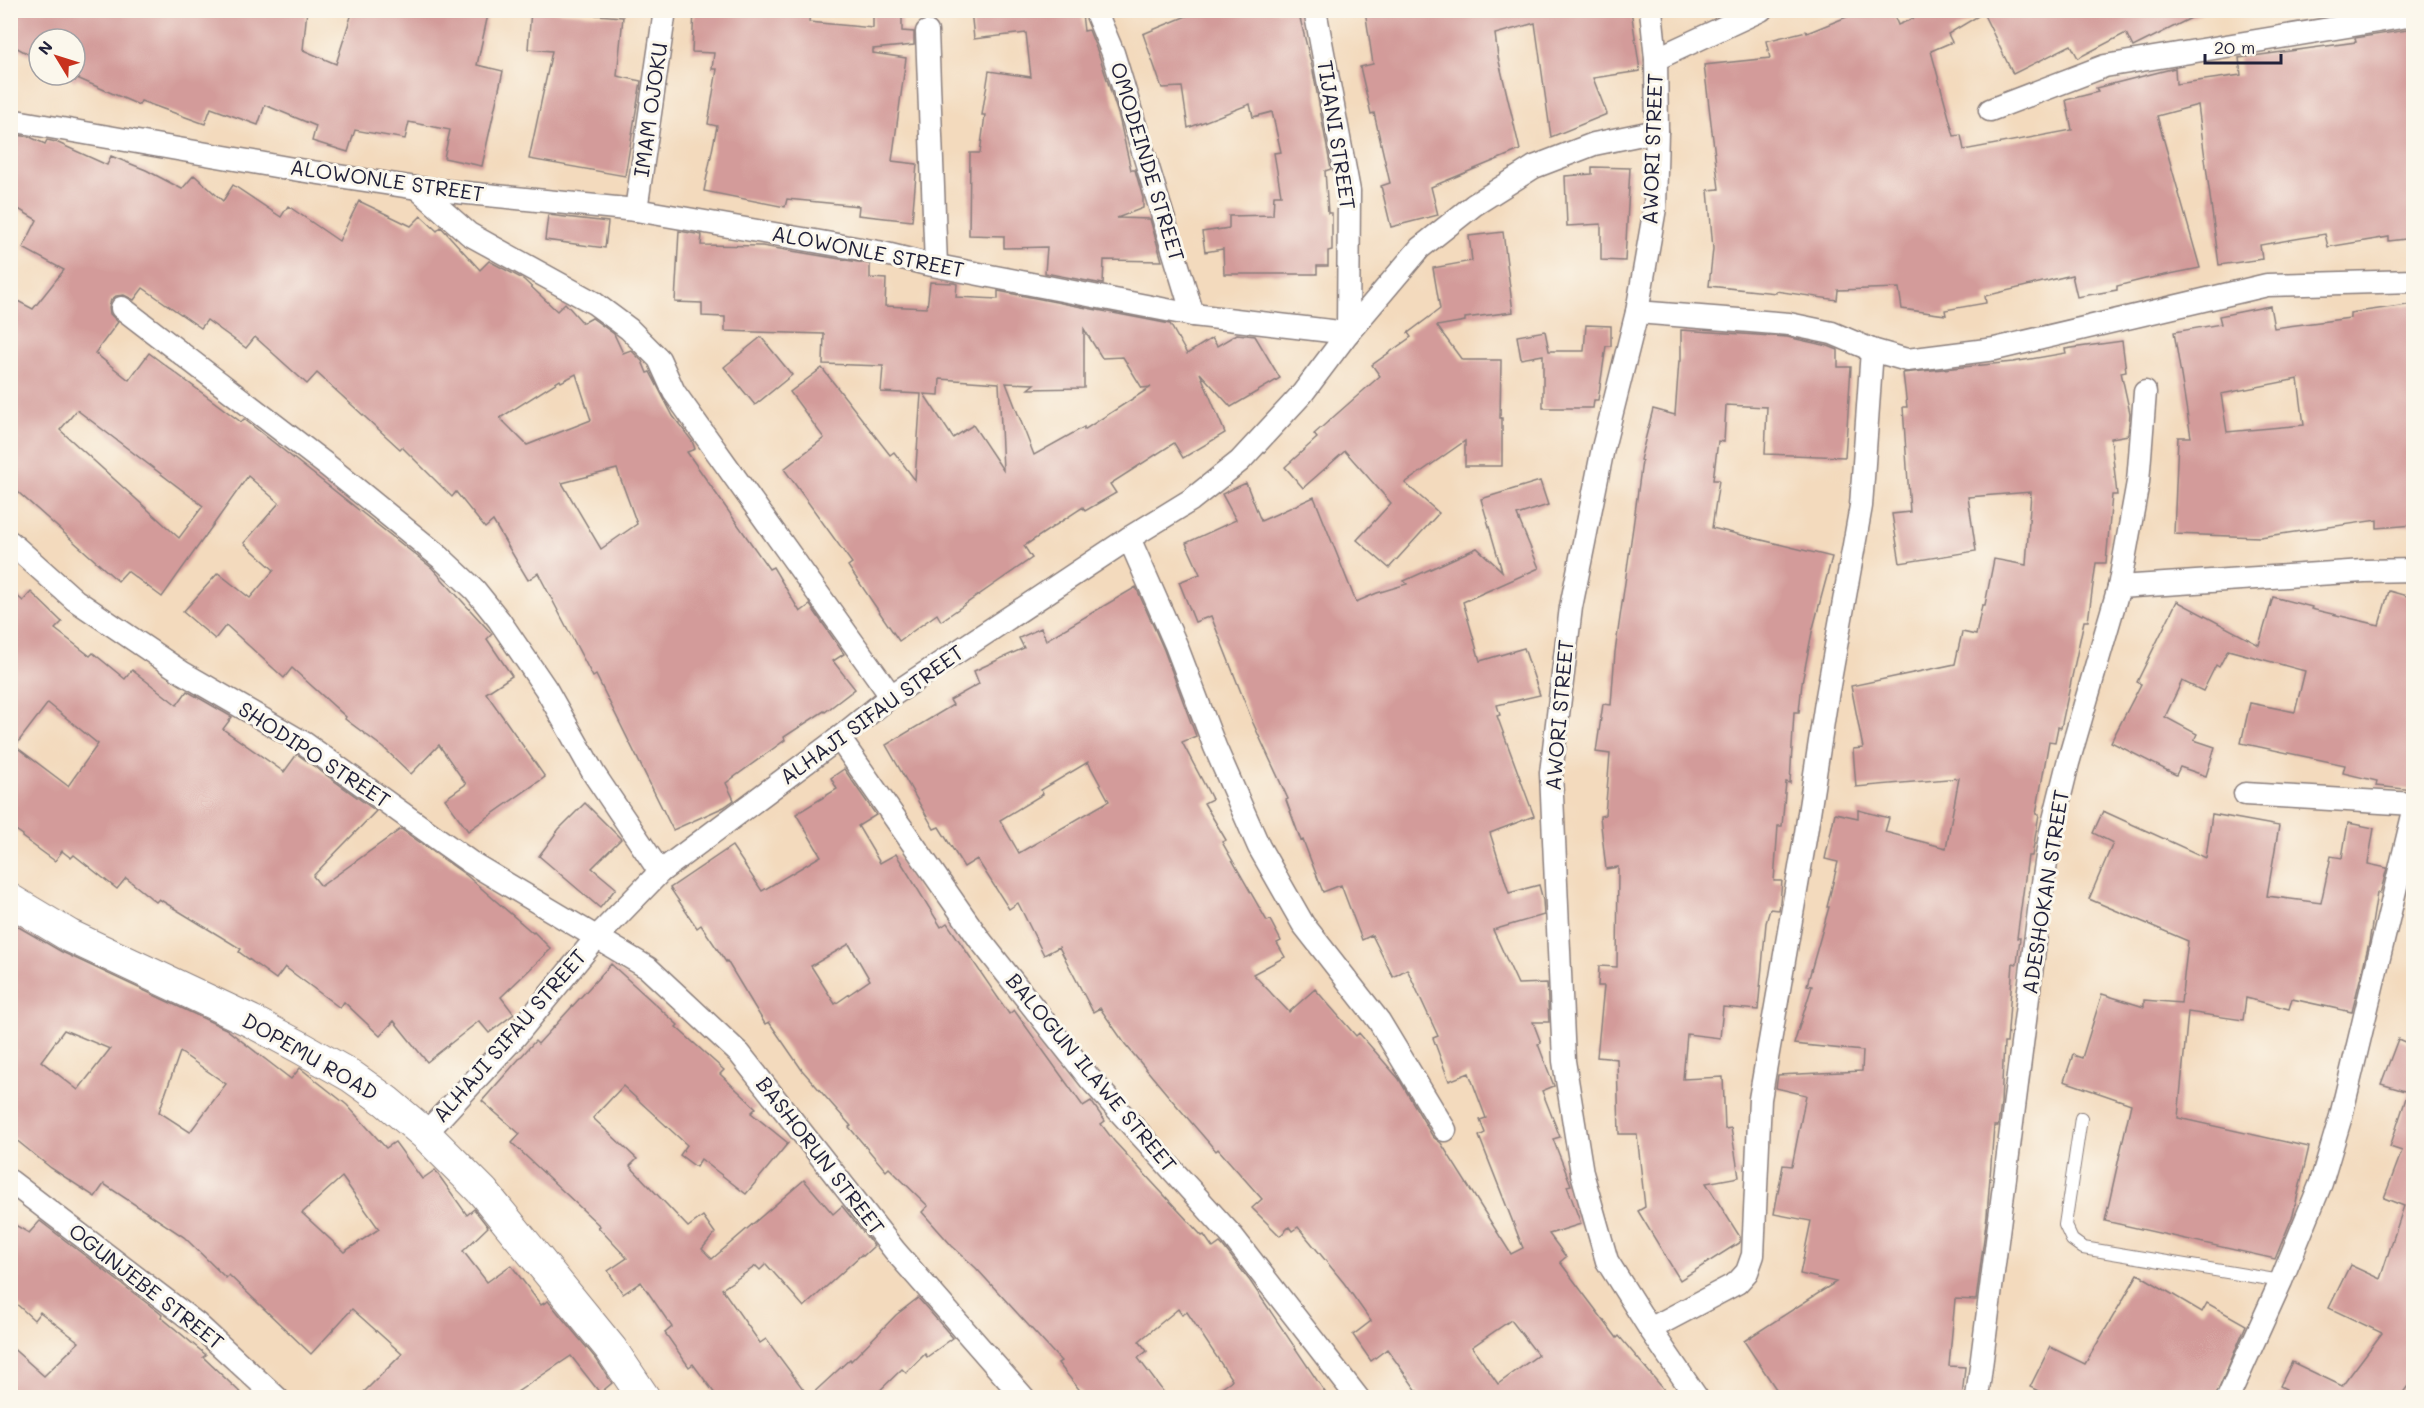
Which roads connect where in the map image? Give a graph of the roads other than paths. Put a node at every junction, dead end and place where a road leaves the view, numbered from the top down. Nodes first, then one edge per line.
1 (665, 10) edge
2 (1095, 10) edge
3 (1315, 10) edge
4 (1651, 10) edge
5 (1761, 10) edge
6 (2414, 15) edge
7 (927, 32) dead end
8 (1656, 59) junction
9 (1990, 110) dead end
10 (10, 120) edge
11 (1657, 131) junction
12 (417, 188) junction
13 (636, 210) junction
14 (936, 265) junction
15 (2414, 282) edge
16 (122, 308) dead end
17 (1637, 312) junction
18 (1194, 315) junction
19 (1348, 333) junction
20 (1872, 350) junction
21 (2145, 392) dead end
22 (1130, 538) junction
23 (10, 542) edge
24 (2414, 570) edge
25 (2119, 587) junction
26 (891, 696) junction
27 (839, 738) junction
28 (2245, 794) dead end
29 (2414, 804) edge
30 (2414, 812) edge
31 (660, 872) junction
32 (10, 900) edge
33 (597, 937) junction
34 (2081, 1118) dead end
35 (1444, 1130) dead end
36 (425, 1134) junction
37 (10, 1181) edge
38 (2281, 1281) junction
39 (1650, 1329) junction
40 (277, 1398) edge
41 (644, 1398) edge
42 (1024, 1398) edge
43 (1358, 1398) edge
44 (1697, 1398) edge
45 (1977, 1398) edge
46 (2228, 1398) edge

1 - 13 street, IMAM OJOKU
2 - 18 street, OMODEINDE STREET
3 - 19 street, TIJANI STREET
4 - 8 street, AWORI STREET
5 - 8 street
6 - 9 street
7 - 14 street
8 - 11 street, AWORI STREET
10 - 12 street, ALOWONLE STREET
11 - 17 street, AWORI STREET
11 - 19 street
12 - 13 street, ALOWONLE STREET
12 - 26 street
13 - 14 street, ALOWONLE STREET
14 - 18 street, ALOWONLE STREET
15 - 20 street
16 - 31 street
17 - 20 street
17 - 39 street, AWORI STREET
18 - 19 street, ALOWONLE STREET
19 - 22 street, ALHAJI SIFAU STREET
20 - 39 street
21 - 25 street, ADESHOKAN STREET
22 - 26 street, ALHAJI SIFAU STREET
22 - 35 street
23 - 33 street, SHODIPO STREET
24 - 25 street
25 - 45 street, ADESHOKAN STREET
26 - 27 street, ALHAJI SIFAU STREET
27 - 31 street, ALHAJI SIFAU STREET
27 - 43 street, BALOGUN ILAWE STREET
28 - 29 street
30 - 38 street
31 - 33 street, ALHAJI SIFAU STREET
32 - 36 main road, DOPEMU ROAD
33 - 36 street, ALHAJI SIFAU STREET
33 - 42 street, BASHORUN STREET
34 - 38 lane
36 - 41 main road, DOPEMU ROAD
37 - 40 street, OGUNJEBE STREET
38 - 46 street
39 - 44 street, AWORI STREET

